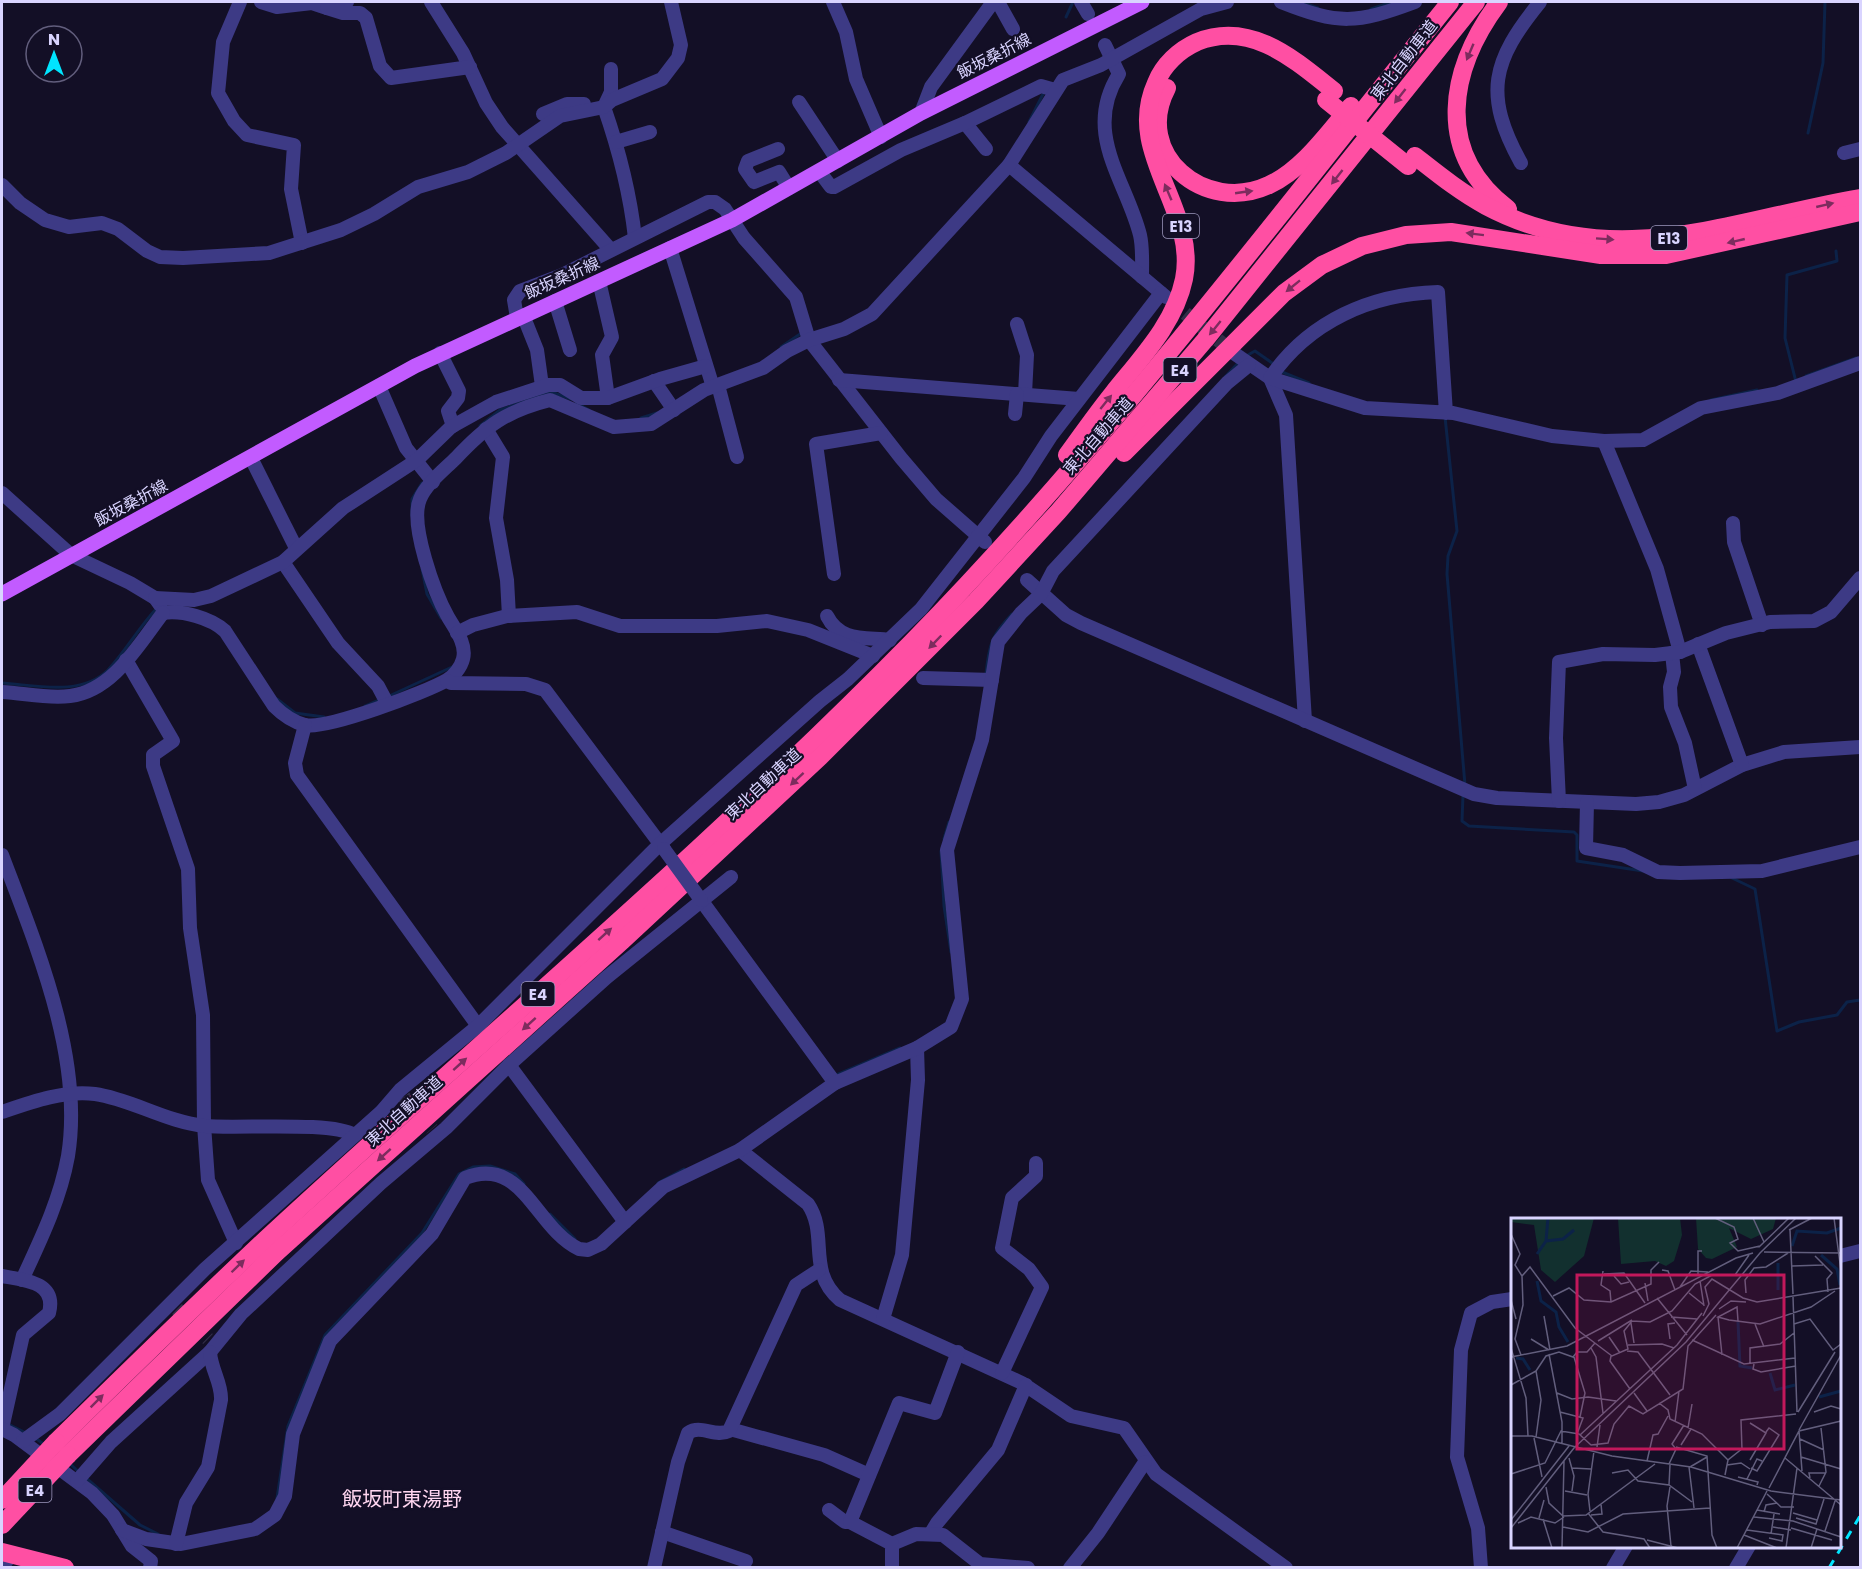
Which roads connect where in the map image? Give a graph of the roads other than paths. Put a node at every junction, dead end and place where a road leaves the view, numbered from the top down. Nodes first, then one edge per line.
1 (240, 2) edge
2 (261, 2) edge
3 (347, 2) edge
4 (431, 2) edge
5 (671, 2) edge
6 (833, 2) edge
7 (993, 2) edge
8 (998, 2) edge
9 (1142, 2) edge
10 (1227, 2) edge
11 (1281, 2) edge
12 (1415, 2) edge
13 (1443, 2) edge
14 (1450, 2) edge
15 (1476, 2) edge
16 (1499, 2) edge
17 (1540, 2) edge
18 (327, 8) junction
19 (1013, 29) dead end
20 (1106, 45) dead end
21 (1112, 58) junction
22 (470, 67) junction
23 (611, 69) dead end
24 (1055, 90) junction
25 (1330, 95) junction
26 (799, 102) dead end
27 (604, 107) junction
28 (921, 113) junction
29 (543, 114) dead end
30 (965, 123) junction
31 (650, 132) dead end
32 (881, 137) junction
33 (616, 142) junction
34 (519, 146) junction
35 (778, 149) dead end
36 (986, 149) dead end
37 (1860, 149) edge
38 (1844, 153) dead end
39 (838, 161) junction
40 (1412, 161) junction
41 (1521, 163) dead end
42 (1009, 165) junction
43 (819, 171) junction
44 (2, 185) edge
45 (789, 188) junction
46 (1860, 198) edge
47 (1860, 212) edge
48 (732, 220) junction
49 (1547, 229) junction
50 (635, 238) junction
51 (302, 243) junction
52 (669, 248) junction
53 (1553, 248) junction
54 (610, 249) junction
55 (1142, 277) junction
56 (599, 281) junction
57 (555, 301) junction
58 (520, 316) junction
59 (1017, 324) dead end
60 (807, 334) junction
61 (570, 350) dead end
62 (440, 353) junction
63 (1860, 363) edge
64 (1275, 370) junction
65 (712, 379) junction
66 (839, 380) junction
67 (654, 381) junction
68 (379, 386) junction
69 (549, 391) junction
70 (1021, 394) junction
71 (608, 398) junction
72 (1079, 399) junction
73 (671, 406) junction
74 (1446, 410) junction
75 (1015, 414) dead end
76 (453, 426) junction
77 (486, 429) junction
78 (881, 433) junction
79 (1604, 441) junction
80 (737, 457) dead end
81 (251, 458) junction
82 (426, 473) junction
83 (2, 493) edge
84 (1734, 524) dead end
85 (1012, 536) junction
86 (981, 538) junction
87 (296, 548) junction
88 (71, 555) junction
89 (283, 562) junction
90 (834, 574) dead end
91 (1860, 578) edge
92 (1035, 588) junction
93 (2, 594) edge
94 (976, 600) junction
95 (160, 605) junction
96 (509, 616) junction
97 (827, 616) dead end
98 (1762, 625) junction
99 (457, 633) junction
100 (890, 640) junction
101 (1698, 644) junction
102 (1676, 652) junction
103 (873, 656) junction
104 (126, 660) junction
105 (923, 678) dead end
106 (447, 681) junction
107 (987, 681) junction
108 (2, 692) edge
109 (385, 699) junction
110 (1305, 721) junction
111 (305, 725) junction
112 (1860, 747) edge
113 (1742, 765) junction
114 (1695, 789) junction
115 (1559, 801) junction
116 (1587, 802) junction
117 (662, 847) junction
118 (1860, 847) edge
119 (2, 855) edge
120 (730, 877) dead end
121 (702, 901) junction
122 (478, 1026) junction
123 (917, 1048) junction
124 (509, 1065) junction
125 (832, 1080) junction
126 (69, 1096) junction
127 (2, 1112) edge
128 (204, 1125) junction
129 (354, 1135) junction
130 (740, 1150) junction
131 (1036, 1163) dead end
132 (622, 1218) junction
133 (236, 1243) junction
134 (1860, 1251) edge
135 (1841, 1256) edge
136 (819, 1270) junction
137 (2, 1275) edge
138 (22, 1280) junction
139 (1511, 1299) edge
140 (884, 1319) junction
141 (211, 1346) junction
142 (958, 1352) junction
143 (1002, 1373) junction
144 (1026, 1385) junction
145 (3, 1425) edge
146 (730, 1429) junction
147 (28, 1438) junction
148 (62, 1449) junction
149 (1145, 1462) junction
150 (869, 1475) junction
151 (81, 1477) junction
152 (2, 1500) edge
153 (829, 1510) dead end
154 (850, 1522) junction
155 (2, 1525) edge
156 (122, 1530) junction
157 (662, 1532) junction
158 (931, 1533) junction
159 (177, 1539) junction
160 (892, 1544) junction
161 (1625, 1548) edge
162 (1748, 1548) edge
163 (5, 1558) edge
164 (746, 1561) dead end
165 (1485, 1565) edge
166 (1620, 1565) edge
167 (65, 1568) edge
168 (150, 1568) edge
169 (654, 1568) edge
170 (892, 1568) edge
171 (1028, 1568) edge
172 (1070, 1568) edge
173 (1286, 1568) edge
174 (1736, 1568) edge

1 - 51 street
2 - 18 street
3 - 18 street
4 - 22 street
5 - 27 street
6 - 32 street
7 - 28 street
8 - 19 street
9 - 28 main road, 飯坂桑折線
10 - 21 street
11 - 12 street
25 -> 13 highway
14 - 85 highway, 東北自動車道 / E4
15 -> 94 highway, 東北自動車道 / E4
16 -> 49 highway
17 - 41 street
18 - 22 street
20 - 21 street
21 - 24 street
21 - 55 street
22 - 34 street
23 - 27 street
24 - 30 street
24 - 42 street
25 - 40 highway, E13
85 -> 25 highway, E13
26 - 39 street
27 - 29 street
27 - 33 street
27 - 34 street
28 - 32 main road, 飯坂桑折線
30 - 36 street
30 - 43 street
31 - 33 street
32 - 39 main road, 飯坂桑折線
33 - 50 street
34 - 51 street
34 - 54 street
35 - 45 street
37 - 38 street
39 - 43 main road, 飯坂桑折線
40 - 49 highway, E13
40 - 53 highway
42 - 55 street
42 - 60 street
43 - 45 main road, 飯坂桑折線
44 - 51 street
45 - 48 main road, 飯坂桑折線
49 -> 46 highway, E13
47 -> 53 highway, E13
48 - 50 street
48 - 52 main road, 飯坂桑折線
48 - 60 street
50 - 54 street
52 - 56 main road, 飯坂桑折線
52 - 65 street
53 -> 94 highway, E13
54 - 58 street
55 - 72 street
56 - 57 main road, 飯坂桑折線
56 - 71 street
57 - 58 main road, 飯坂桑折線
57 - 61 street
58 - 62 main road, 飯坂桑折線
58 - 69 street
59 - 70 street
60 - 65 street
60 - 66 street
62 - 68 main road, 飯坂桑折線
62 - 76 street
63 - 79 street
64 - 74 street
64 - 74 street
64 - 92 street
64 - 110 street
65 - 67 street
65 - 73 street
65 - 80 street
66 - 70 street
66 - 78 street
67 - 71 street
67 - 73 street
68 - 81 main road, 飯坂桑折線
68 - 82 street
69 - 71 street
69 - 73 street
69 - 76 street
69 - 77 street
70 - 72 street
70 - 75 street
72 - 86 street
74 - 79 street
76 - 82 street
77 - 82 street
77 - 96 street
78 - 86 street
78 - 90 street
79 - 102 street
81 - 87 street
81 - 88 main road, 飯坂桑折線
82 - 87 street
82 - 99 street
83 - 88 street
84 - 98 street
148 -> 85 highway, 東北自動車道 / E4
86 - 100 street
87 - 89 street
88 - 93 main road, 飯坂桑折線
88 - 95 street
89 - 95 street
89 - 109 street
91 - 98 street
92 - 107 street
92 - 110 street
94 -> 148 highway, 東北自動車道 / E4
95 - 104 street
95 - 111 street
96 - 99 street
96 - 103 street
97 - 100 street
98 - 101 street
99 - 106 street
100 - 103 street
101 - 102 street
101 - 113 street
102 - 114 street
102 - 115 street
103 - 117 street
104 - 108 street
104 - 128 street
105 - 107 street
106 - 109 street
106 - 117 street
107 - 123 street
109 - 111 street
110 - 115 street
111 - 122 street
112 - 113 street
113 - 114 street
114 - 116 street
115 - 116 street
116 - 118 street
117 - 121 street, bridge
117 - 122 street
119 - 126 street
120 - 121 street
121 - 124 street
121 - 125 street
122 - 129 street
123 - 125 street
123 - 140 street
124 - 132 street
124 - 141 street
125 - 130 street
126 - 127 street
126 - 128 street
126 - 138 street
128 - 129 street
128 - 133 street
129 - 133 street
130 - 132 street
130 - 136 street
131 - 143 street
132 - 159 street
133 - 147 street
134 - 135 street
136 - 140 street
136 - 146 street
137 - 138 street
138 - 145 street
139 - 165 street
140 - 142 street
141 - 151 street
141 - 159 street
142 - 143 street
142 - 150 street
143 - 144 street
144 - 149 street
144 - 158 street
145 - 147 street
146 - 150 street
146 - 157 street
147 - 151 street
148 - 152 highway, 東北自動車道 / E4, bridge
148 - 155 highway, 東北自動車道 / E4, bridge
149 - 172 street
149 - 173 street
150 - 154 street
151 - 156 street
153 - 154 street
154 - 160 street
156 - 159 street
156 - 168 street
157 - 164 street
157 - 169 street
158 - 160 street
158 - 171 street
160 - 170 street
161 - 166 street
162 - 174 street
163 - 167 highway

